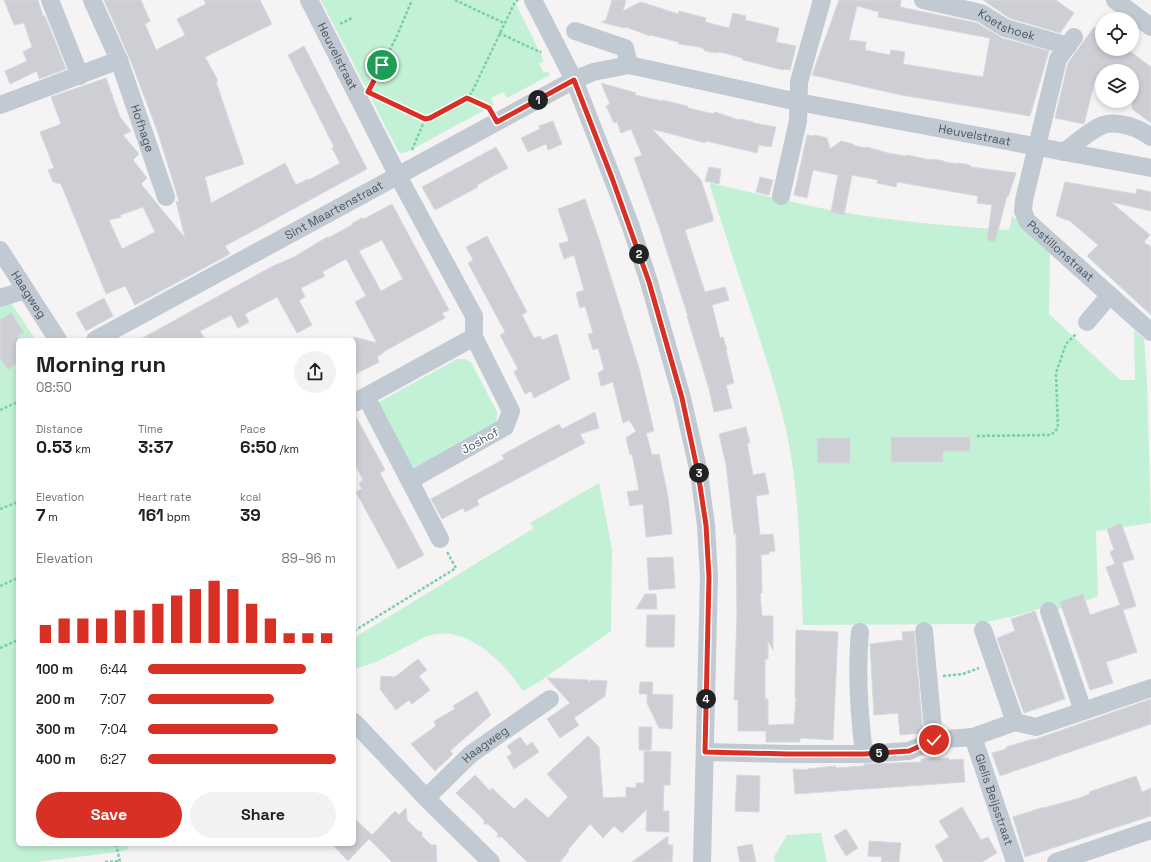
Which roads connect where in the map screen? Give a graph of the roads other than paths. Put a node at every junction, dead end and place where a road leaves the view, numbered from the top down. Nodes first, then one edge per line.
1 (50, 0) edge
2 (92, 0) edge
3 (309, 0) edge
4 (534, 0) edge
5 (822, 0) edge
6 (923, 0) edge
7 (1115, 0) edge
8 (1151, 27) edge
9 (575, 31) dead end
10 (119, 60) junction
11 (629, 65) junction
12 (80, 76) junction
13 (574, 80) junction
14 (798, 102) junction
15 (0, 105) edge
16 (1151, 137) edge
17 (1037, 147) junction
18 (1064, 152) junction
19 (1151, 168) edge
20 (398, 176) junction
21 (781, 196) dead end
22 (166, 197) dead end
23 (0, 250) edge
24 (26, 290) junction
25 (1110, 295) junction
26 (0, 298) edge
27 (1087, 322) road end
28 (1151, 332) edge
29 (474, 337) junction
30 (57, 338) edge
31 (99, 338) edge
32 (360, 400) edge
33 (411, 480) junction
34 (440, 539) road end
35 (1049, 610) dead end
36 (983, 630) dead end
37 (924, 631) dead end
38 (860, 632) dead end
39 (1151, 688) edge
40 (550, 699) dead end
41 (1084, 711) junction
42 (1015, 722) junction
43 (356, 724) edge
44 (973, 737) junction
45 (934, 740) junction
46 (705, 752) junction
47 (864, 754) junction
48 (426, 798) junction
49 (1151, 830) edge
50 (1102, 855) edge
51 (491, 862) edge
52 (702, 862) edge
53 (1015, 862) edge
54 (1056, 862) edge

1 - 12 street
2 - 10 street, Hofhage
3 - 20 street, Heuvelstraat
4 - 13 street
5 - 14 street
6 - 17 street, Koetshoek
7 - 8 street
9 - 11 street
10 - 12 street
10 - 22 street, Hofhage
11 - 13 street, Heuvelstraat
11 - 14 street, Heuvelstraat
12 - 15 street
13 - 20 street, Sint Maartenstraat
13 - 46 street
14 - 17 street, Heuvelstraat
14 - 21 street
16 - 18 street
17 - 18 street, Heuvelstraat
17 - 25 street, Postillonstraat
18 - 19 street, Heuvelstraat
20 - 29 street, Joshof
20 - 31 street, Sint Maartenstraat
23 - 24 street, Haagweg
24 - 26 street
24 - 30 street, Haagweg
25 - 27 street
25 - 28 street, Postillonstraat
29 - 32 street
29 - 33 street, Joshof
32 - 33 street
33 - 34 street
35 - 41 street
36 - 42 street
37 - 45 street
38 - 47 street
39 - 41 street
40 - 48 street, Haagweg
41 - 42 street
42 - 44 street
43 - 48 street
44 - 45 street
44 - 53 street, Gielis Beijsstraat
45 - 47 street
46 - 47 street
46 - 52 street
48 - 51 street
49 - 50 street
50 - 54 street

